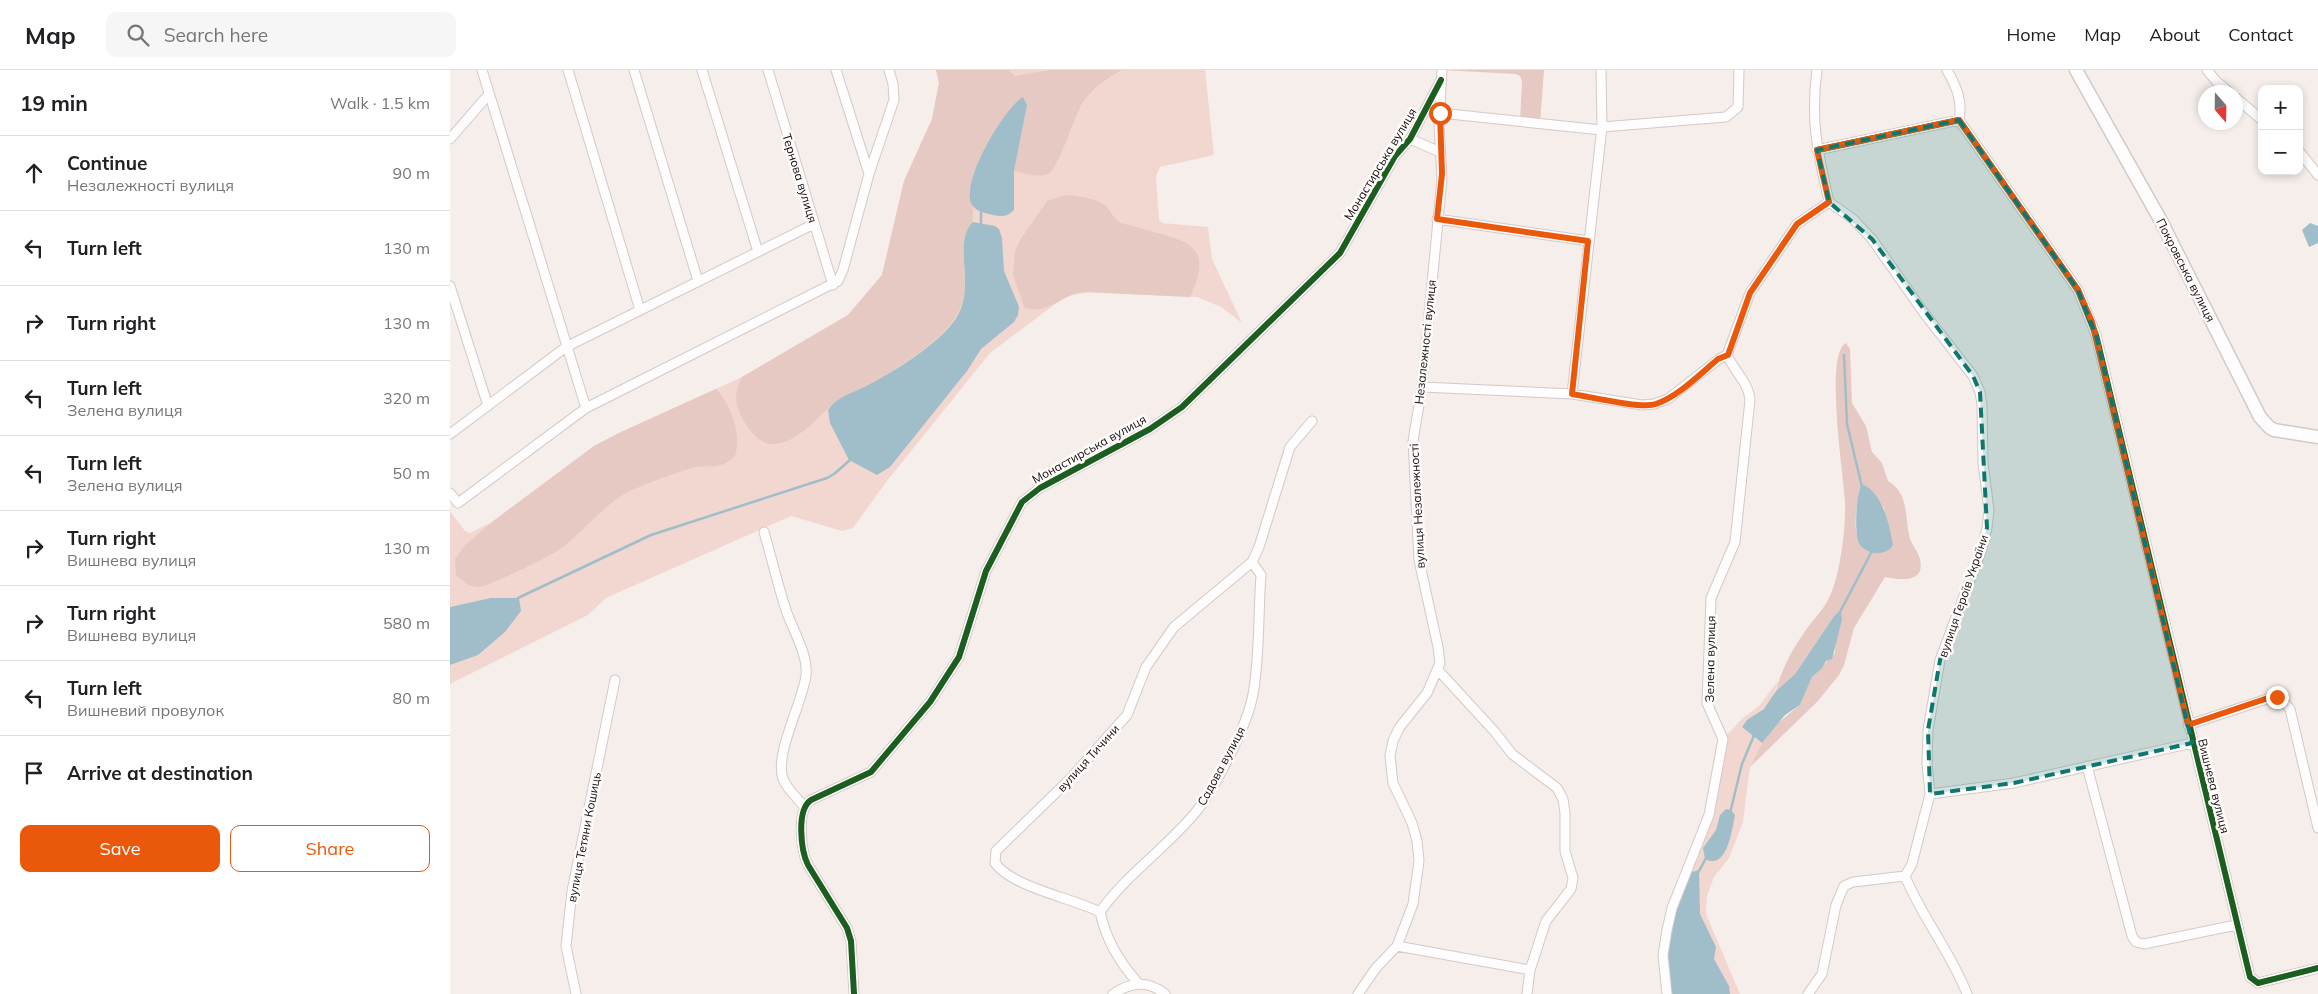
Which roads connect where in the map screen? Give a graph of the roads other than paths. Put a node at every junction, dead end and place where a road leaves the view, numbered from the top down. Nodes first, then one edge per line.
1 (482, 70) edge
2 (568, 70) edge
3 (634, 70) edge
4 (702, 70) edge
5 (768, 70) edge
6 (836, 70) edge
7 (889, 70) edge
8 (1442, 70) edge
9 (1600, 70) edge
10 (1739, 70) edge
11 (1817, 70) edge
12 (1947, 70) edge
13 (2076, 70) edge
14 (2207, 70) edge
15 (1441, 80) junction
16 (2221, 85) edge
17 (489, 94) junction
18 (2243, 104) edge
19 (1440, 113) junction
20 (2258, 117) edge
21 (1959, 120) junction
22 (1602, 129) junction
23 (450, 139) edge
24 (1410, 139) junction
25 (1817, 150) junction
26 (1440, 152) junction
27 (2303, 156) edge
28 (869, 174) junction
29 (2318, 175) edge
30 (1829, 202) junction
31 (1437, 219) junction
32 (814, 224) junction
33 (1588, 241) junction
34 (758, 252) junction
35 (698, 281) junction
36 (833, 285) junction
37 (450, 286) edge
38 (640, 310) junction
39 (566, 346) junction
40 (1728, 355) junction
41 (1422, 387) junction
42 (1572, 394) junction
43 (488, 406) junction
44 (586, 408) junction
45 (1312, 421) dead end
46 (450, 434) edge
47 (2318, 437) edge
48 (450, 493) edge
49 (764, 532) dead end
50 (1252, 562) junction
51 (1438, 670) junction
52 (615, 680) dead end
53 (2188, 725) junction
54 (2192, 742) junction
55 (2087, 766) junction
56 (1930, 794) junction
57 (804, 806) junction
58 (2318, 828) edge
59 (1905, 876) junction
60 (1100, 912) junction
61 (2236, 925) junction
62 (1397, 946) junction
63 (2318, 968) edge
64 (1530, 970) junction
65 (1138, 983) junction
66 (576, 994) edge
67 (854, 994) edge
68 (1113, 994) edge
69 (1165, 994) edge
70 (1358, 994) edge
71 (1527, 994) edge
72 (1667, 994) edge
73 (1808, 994) edge
74 (1967, 994) edge

1 - 17 street
2 - 38 street
3 - 35 street
4 - 34 street
5 - 32 street, Тернова вулиця
6 - 28 street
7 - 28 street
8 - 15 street, Незалежності вулиця
9 - 22 street
10 - 22 street
11 - 25 street
12 - 21 street
13 - 47 street, Покровська вулиця
14 - 16 street
15 - 19 street, Незалежності вулиця
15 - 24 street, Монастирська вулиця
17 - 23 street
17 - 39 street
18 - 20 street
19 - 22 street
19 - 26 street, Незалежності вулиця
21 - 25 street
21 - 53 street, Вишнева вулиця
22 - 33 street
24 - 26 street
24 - 57 street, Монастирська вулиця
25 - 30 street
26 - 31 street, Незалежності вулиця
27 - 29 street
28 - 36 street
30 - 40 street
30 - 56 street, вулиця Героїв України
31 - 33 street
31 - 41 street, Незалежності вулиця
32 - 34 street
32 - 36 street, Тернова вулиця
33 - 42 street
34 - 35 street
35 - 38 street
36 - 44 street
37 - 43 street
38 - 39 street
39 - 43 street
39 - 44 street
40 - 42 street
40 - 72 street, Зелена вулиця
41 - 42 street
41 - 51 street, Незалежності вулиця
43 - 46 street
44 - 48 street
45 - 50 street
49 - 57 street
50 - 60 street, Садова вулиця
50 - 60 street, вулиця Тичини
51 - 62 street, Незалежності вулиця
51 - 64 street
52 - 66 street, вулиця Тетяни Кошиць
53 - 54 street, Вишнева вулиця
53 - 58 street
54 - 55 street
54 - 61 street, Вишнева вулиця
55 - 56 street
55 - 61 street
56 - 59 street, вулиця Героїв України
57 - 67 street
59 - 73 street
59 - 74 street
60 - 65 street
61 - 63 street, Вишнева вулиця
62 - 64 street
62 - 70 street, Незалежності вулиця
64 - 71 street
65 - 68 street
65 - 69 street

